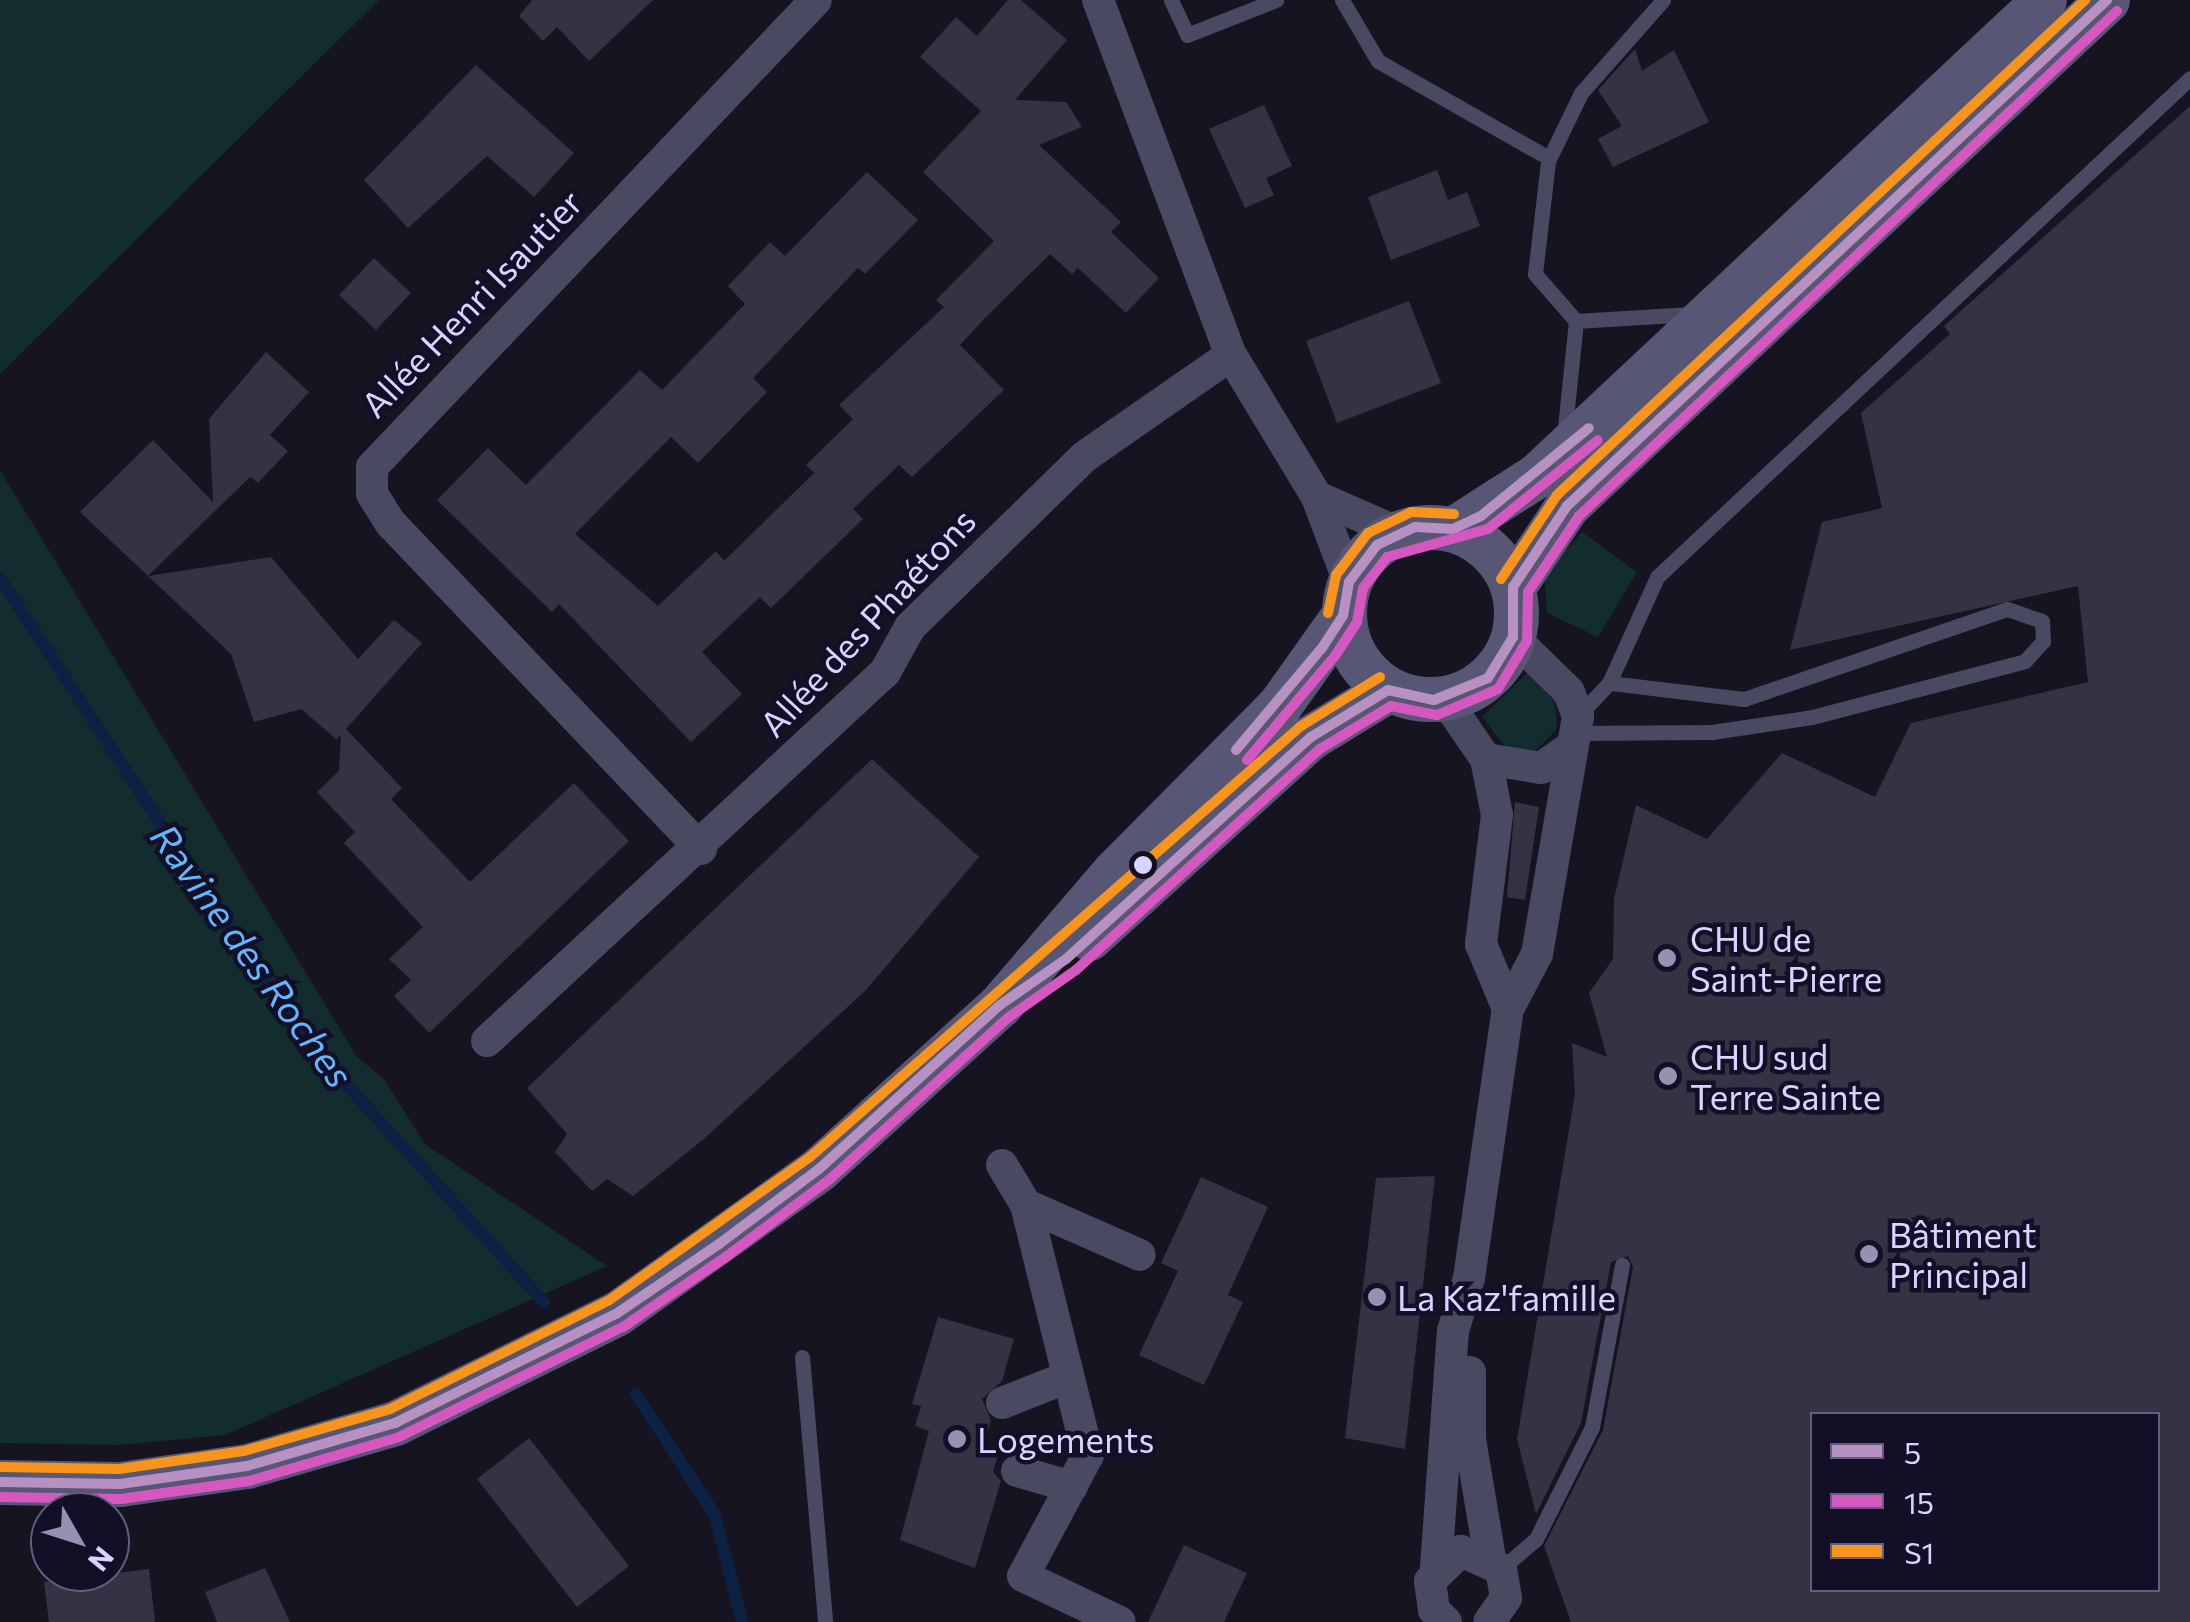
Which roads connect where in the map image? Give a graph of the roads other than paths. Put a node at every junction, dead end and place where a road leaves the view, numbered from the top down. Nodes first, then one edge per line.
1 (816, 0) edge
2 (1098, 0) edge
3 (1171, 0) edge
4 (1276, 0) edge
5 (1342, 0) edge
6 (1663, 0) edge
7 (2044, 0) edge
8 (2108, 0) edge
9 (2190, 78) edge
10 (1549, 158) junction
11 (1715, 311) junction
12 (1576, 321) junction
13 (1231, 354) junction
14 (1563, 452) junction
15 (1317, 497) junction
16 (1453, 529) junction
17 (1397, 532) junction
18 (1513, 588) junction
19 (1346, 599) junction
20 (1514, 636) junction
21 (1609, 684) junction
22 (1388, 690) junction
23 (1444, 698) junction
24 (1573, 733) junction
25 (1486, 758) junction
26 (701, 849) junction
27 (1000, 1005) junction
28 (1508, 1009) junction
29 (486, 1042) dead end
30 (1002, 1165) dead end
31 (1026, 1205) junction
32 (1140, 1255) dead end
33 (1622, 1265) dead end
34 (1469, 1278) junction
35 (802, 1357) dead end
36 (1068, 1377) junction
37 (1002, 1404) dead end
38 (1018, 1472) dead end
39 (0, 1482) edge
40 (1072, 1487) junction
41 (1496, 1563) junction
42 (1436, 1567) junction
43 (1436, 1618) edge
44 (1497, 1619) edge
45 (825, 1622) edge
46 (1120, 1622) edge

1 - 26 street, Allée Henri Isautier
2 - 13 street
3 - 4 lane
5 - 10 lane
6 - 10 lane
7 - 11 main road
8 - 18 main road
9 - 21 lane
10 - 12 lane
11 - 12 lane
11 - 14 main road
12 - 14 lane
13 - 15 street
13 - 26 street, Allée des Phaétons
14 - 16 main road
15 - 17 street
15 - 19 street
16 - 17 main road
16 - 18 main road
17 - 19 main road
18 - 20 main road
19 - 22 main road
19 - 27 main road
20 - 23 main road
20 - 24 street
21 - 24 lane
21 - 24 lane
22 - 23 main road
22 - 27 main road
23 - 25 street
24 - 25 street
24 - 28 street
25 - 28 street
26 - 29 street, Allée des Phaétons
27 - 39 main road
28 - 34 street
30 - 31 street
31 - 32 street
31 - 36 street
33 - 41 lane
34 - 41 street
34 - 42 street
35 - 45 lane
36 - 37 street
36 - 40 street
38 - 40 street
40 - 46 street
41 - 42 street
41 - 44 street
42 - 43 street

